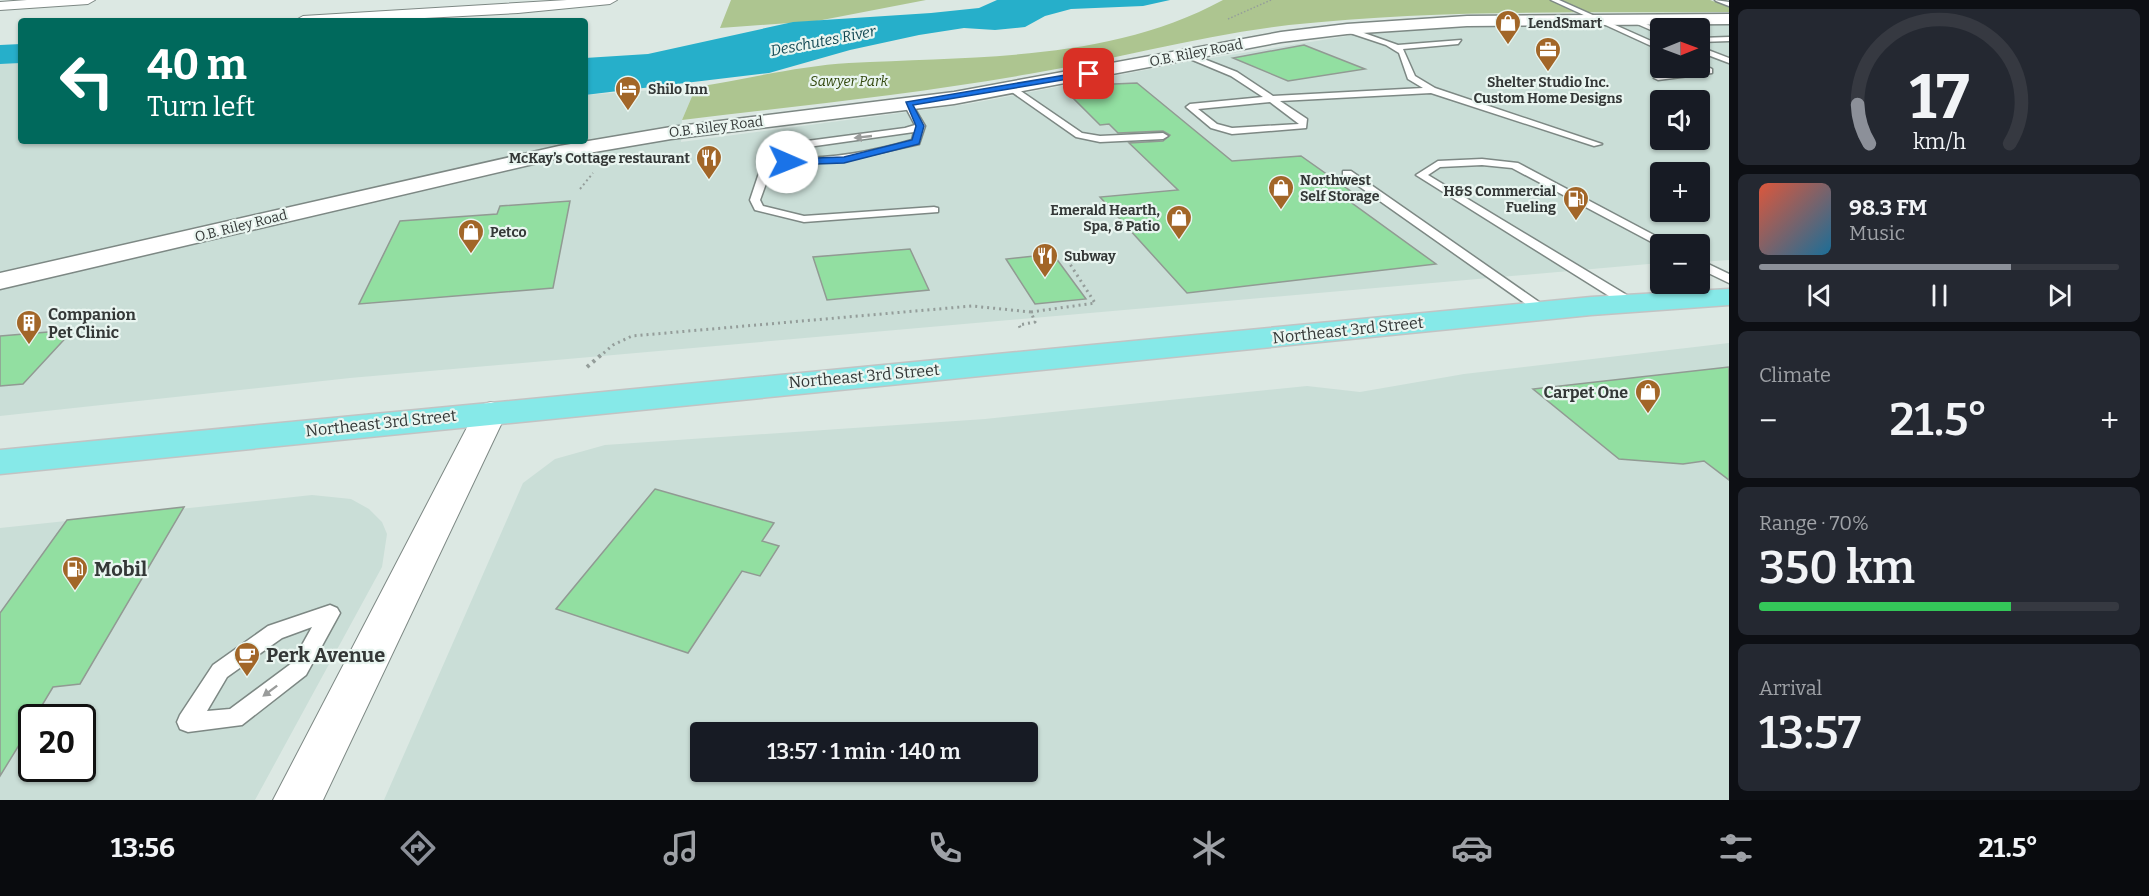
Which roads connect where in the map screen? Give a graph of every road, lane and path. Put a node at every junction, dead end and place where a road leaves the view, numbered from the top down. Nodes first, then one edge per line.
1 (88, 0) edge
2 (610, 0) edge
3 (1554, 0) edge
4 (1718, 0) edge
5 (1729, 4) edge
6 (0, 6) edge
7 (342, 18) edge
8 (1595, 19) junction
9 (1630, 19) junction
10 (1729, 19) edge
11 (1650, 28) edge
12 (1347, 29) junction
13 (1729, 39) edge
14 (1710, 40) edge
15 (1458, 42) dead end
16 (1650, 44) edge
17 (1395, 48) junction
18 (1710, 53) edge
19 (1186, 54) junction
20 (1729, 61) edge
21 (1012, 88) junction
22 (1432, 90) junction
23 (1271, 99) junction
24 (908, 104) junction
25 (920, 126) junction
26 (1163, 136) dead end
27 (1597, 144) dead end
28 (768, 161) junction
29 (1347, 173) dead end
30 (934, 210) dead end
31 (1650, 237) edge
32 (1068, 261) dead end
33 (1710, 269) edge
34 (1729, 279) edge
35 (0, 281) edge
36 (1729, 297) edge
37 (1630, 303) junction
38 (1545, 310) junction
39 (1031, 312) junction
40 (1021, 330) dead end
41 (587, 367) dead end
42 (491, 412) junction
43 (0, 462) edge
44 (330, 613) joint
45 (298, 800) edge

1 - 6 street
2 - 7 street
3 - 8 lane
4 - 5 lane
8 - 9 street, O.B. Riley Road
8 - 12 street, O.B. Riley Road
8 - 16 lane
9 - 10 street, O.B. Riley Road
9 - 11 lane
12 - 17 lane
12 - 19 street, O.B. Riley Road
13 - 14 lane
15 - 17 lane
17 - 22 lane
18 - 20 lane
19 - 21 street, O.B. Riley Road
19 - 23 lane
21 - 24 street, O.B. Riley Road
21 - 26 lane
22 - 23 lane
22 - 27 lane
23 - 23 lane
24 - 25 lane
24 - 35 street, O.B. Riley Road
25 -> 28 lane
25 - 28 lane
28 - 30 lane
29 - 38 lane
31 - 37 lane
32 - 39 path
33 - 34 lane
36 - 37 main road, Northeast 3rd Street
37 - 38 main road, Northeast 3rd Street
38 - 42 main road, Northeast 3rd Street
39 - 40 path
39 - 41 path
42 - 43 main road, Northeast 3rd Street
42 - 45 street
44 -> 44 lane

